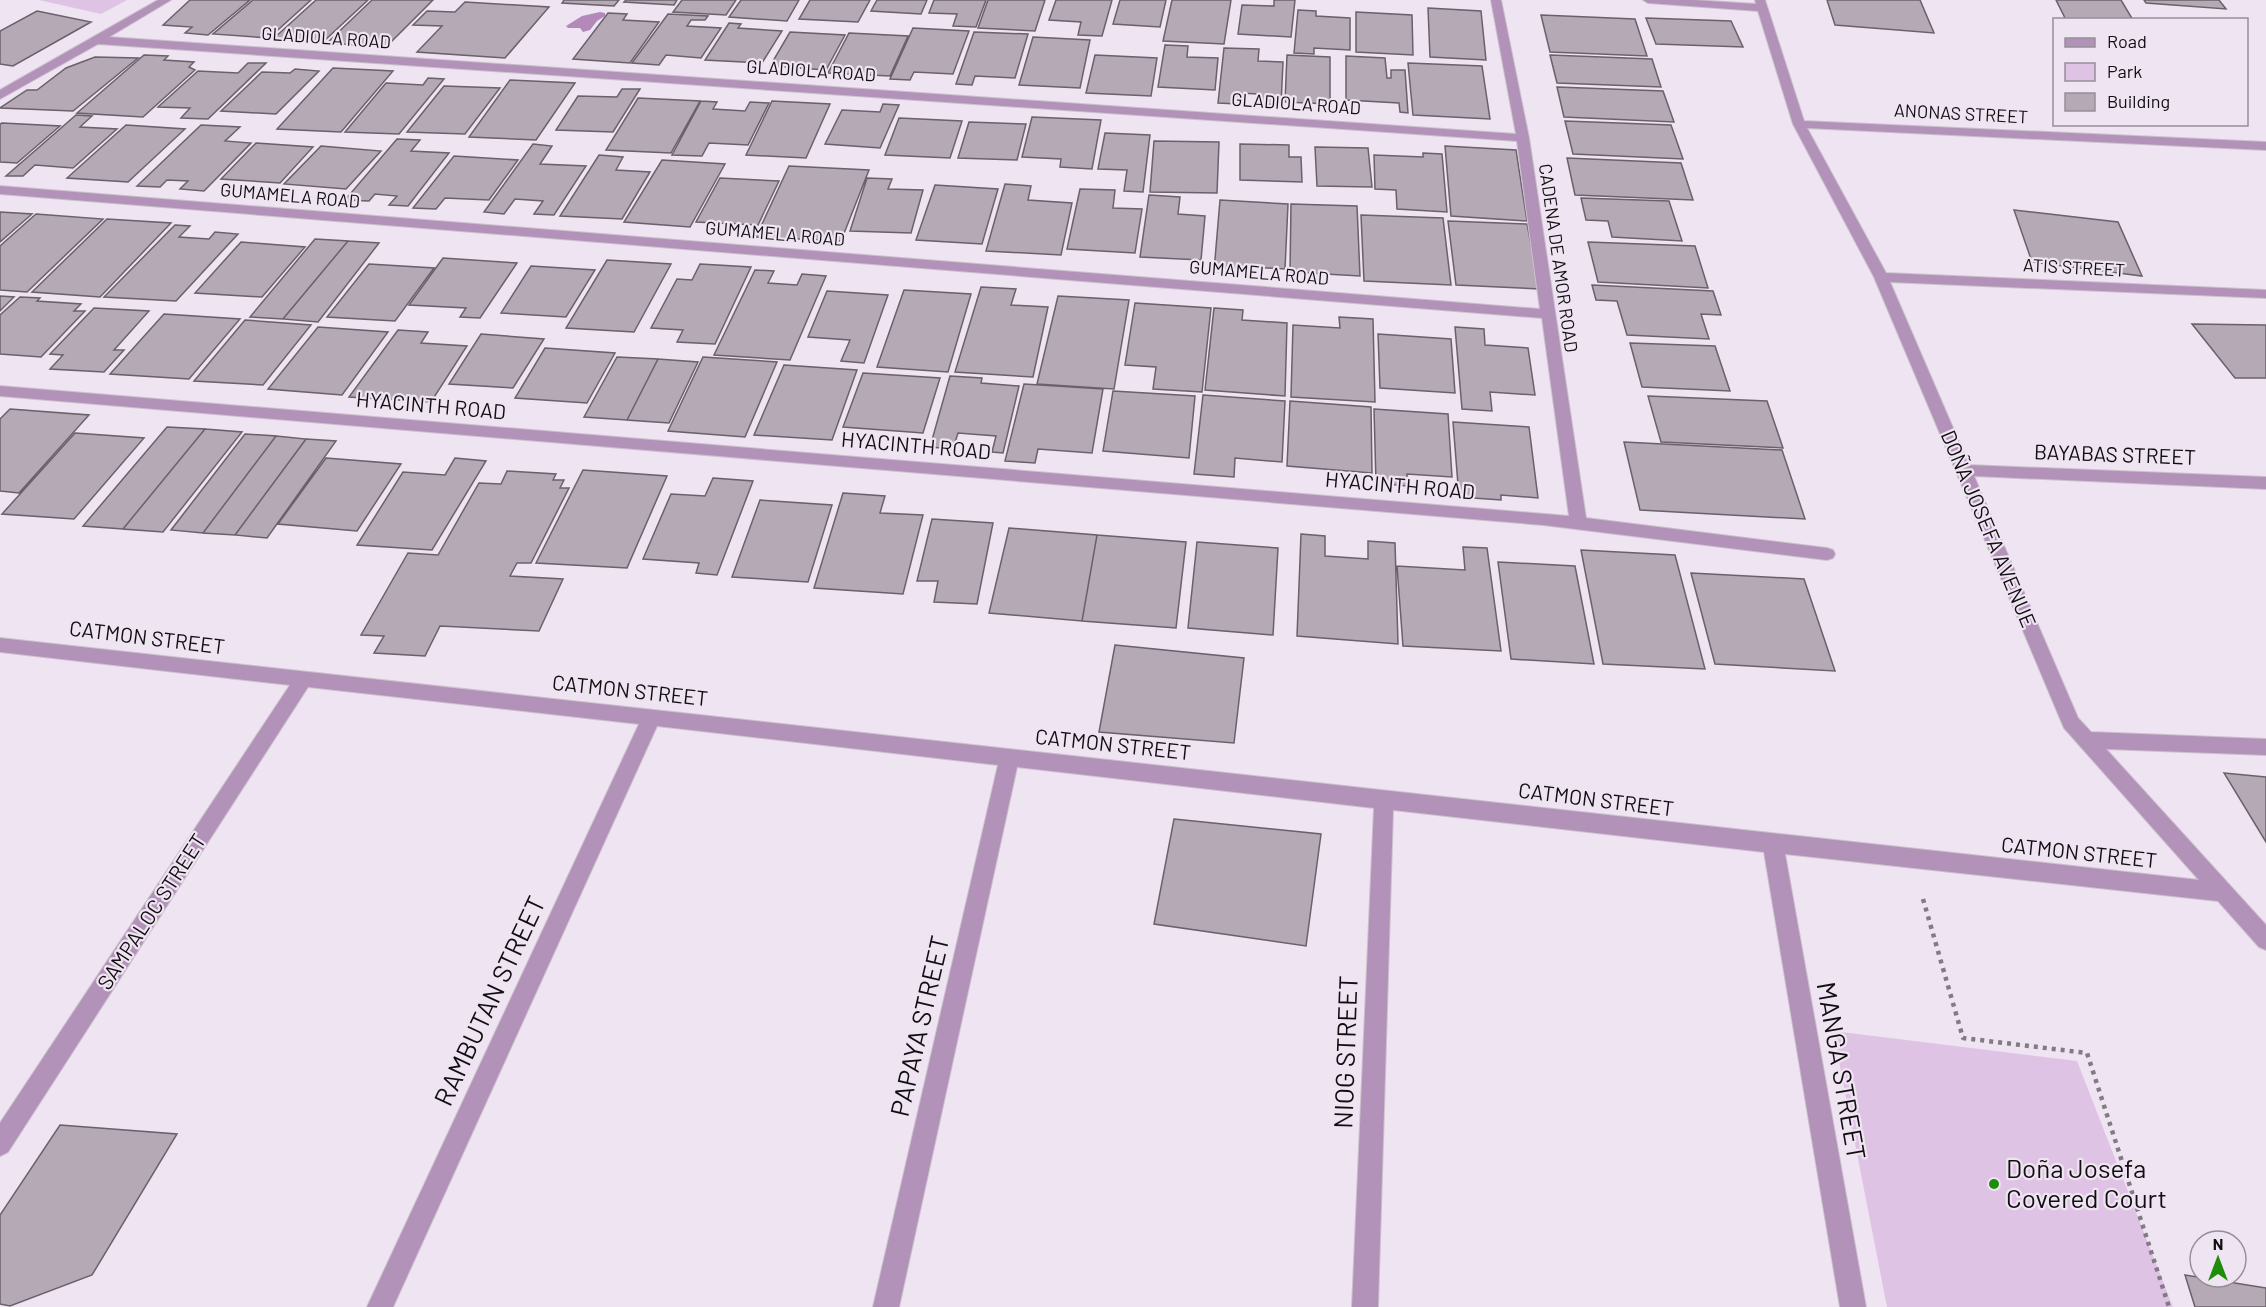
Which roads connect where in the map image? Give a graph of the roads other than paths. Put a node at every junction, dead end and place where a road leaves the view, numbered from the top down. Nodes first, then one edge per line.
1 (166, 0) edge
2 (1496, 0) edge
3 (1648, 0) edge
4 (1761, 4) edge
5 (96, 40) junction
6 (0, 95) edge
7 (1799, 124) junction
8 (1523, 138) junction
9 (2266, 146) edge
10 (0, 190) edge
11 (1881, 277) junction
12 (2266, 294) edge
13 (1547, 314) junction
14 (0, 391) edge
15 (1963, 470) junction
16 (2266, 483) edge
17 (1578, 523) junction
18 (1827, 554) dead end
19 (0, 645) edge
20 (303, 680) junction
21 (651, 718) junction
22 (2087, 740) junction
23 (2266, 747) edge
24 (1009, 758) junction
25 (1384, 800) junction
26 (1773, 844) junction
27 (2221, 892) junction
28 (2266, 940) edge
29 (0, 1144) edge
30 (380, 1307) edge
31 (886, 1307) edge
32 (1365, 1307) edge
33 (1854, 1307) edge

1 - 5 street
2 - 8 street, CADENA DE AMOR ROAD
3 - 4 street
4 - 7 street, DOÑA JOSEFA AVENUE
5 - 6 street
5 - 8 street, GLADIOLA ROAD
7 - 9 street, ANONAS STREET
7 - 11 street, DOÑA JOSEFA AVENUE
8 - 13 street, CADENA DE AMOR ROAD
10 - 13 street, GUMAMELA ROAD
11 - 12 street, ATIS STREET
11 - 15 street, DOÑA JOSEFA AVENUE
13 - 17 street, CADENA DE AMOR ROAD
14 - 17 street, HYACINTH ROAD
15 - 16 street, BAYABAS STREET
15 - 22 street, DOÑA JOSEFA AVENUE
17 - 18 street, HYACINTH ROAD
19 - 20 street, CATMON STREET
20 - 21 street, CATMON STREET
20 - 29 street, SAMPALOC STREET
21 - 24 street, CATMON STREET
21 - 30 street, RAMBUTAN STREET
22 - 23 street
22 - 27 street, DOÑA JOSEFA AVENUE
24 - 25 street, CATMON STREET
24 - 31 street, PAPAYA STREET
25 - 26 street, CATMON STREET
25 - 32 street, NIOG STREET
26 - 27 street, CATMON STREET
26 - 33 street, MANGA STREET
27 - 28 street, DOÑA JOSEFA AVENUE

